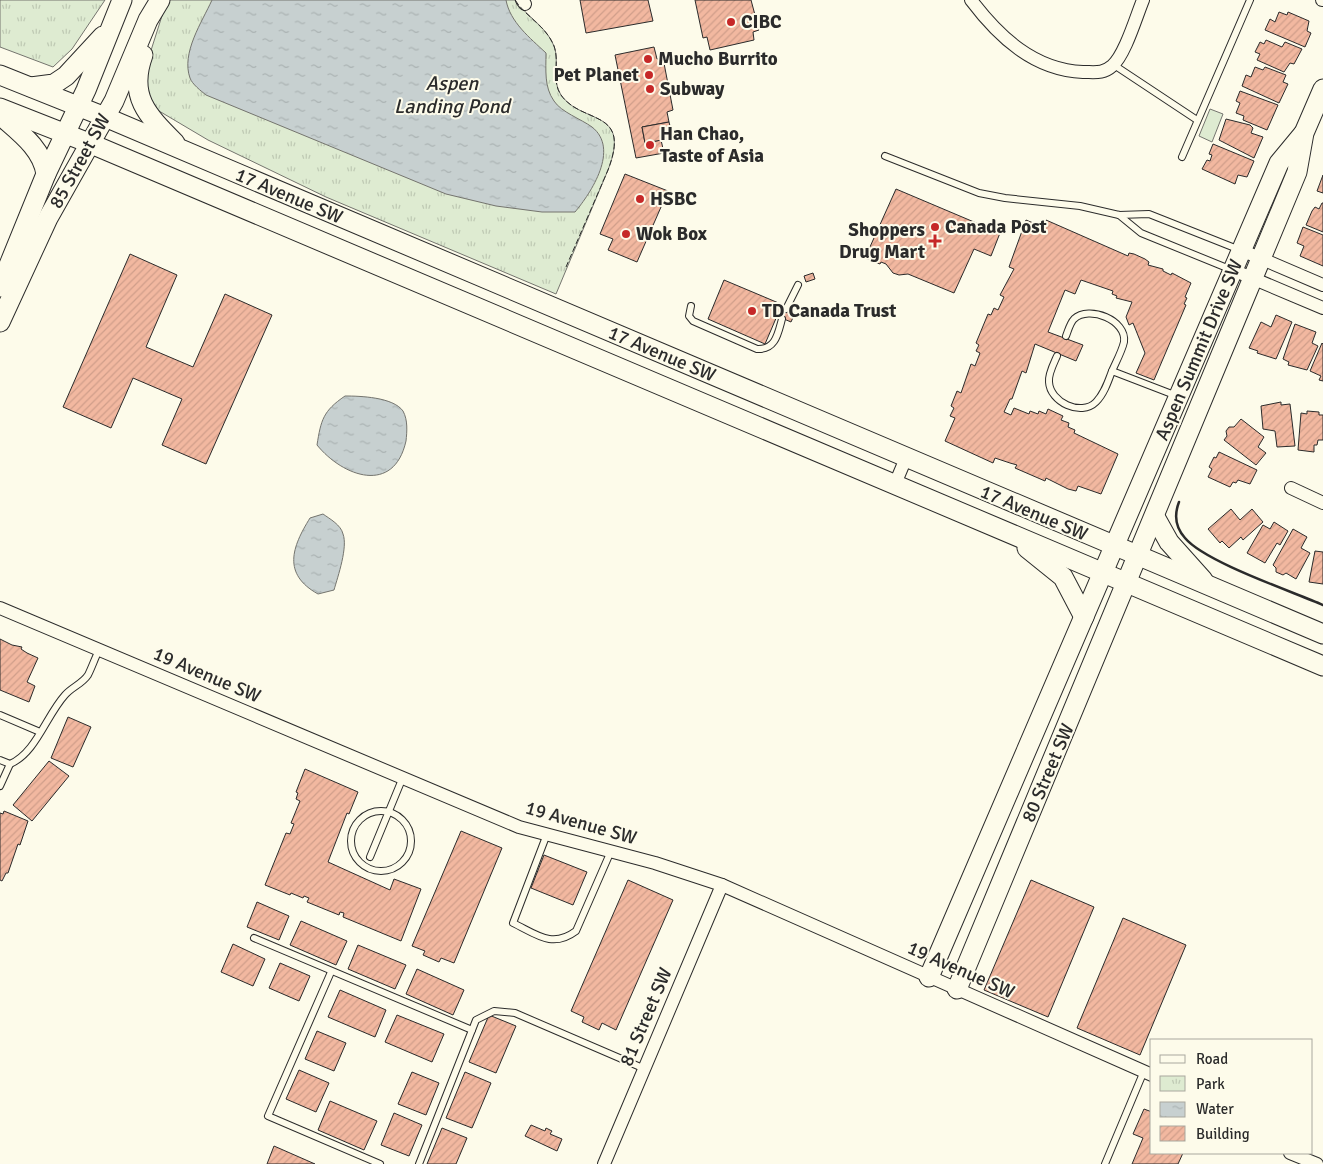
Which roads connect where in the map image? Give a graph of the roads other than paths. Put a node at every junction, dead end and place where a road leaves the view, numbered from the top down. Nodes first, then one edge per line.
1 (122, 0) edge
2 (971, 0) edge
3 (1143, 0) edge
4 (1250, 0) edge
5 (158, 5) edge
6 (108, 32) junction
7 (1114, 65) junction
8 (0, 75) edge
9 (31, 87) junction
10 (1323, 89) edge
11 (78, 107) junction
12 (0, 108) edge
13 (0, 115) edge
14 (104, 117) junction
15 (1198, 120) junction
16 (65, 133) junction
17 (1304, 133) junction
18 (89, 143) junction
19 (184, 151) junction
20 (885, 156) dead end
21 (1182, 156) dead end
22 (46, 174) junction
23 (1119, 215) junction
24 (369, 230) junction
25 (1241, 250) junction
26 (358, 257) junction
27 (1262, 259) junction
28 (1233, 270) junction
29 (1254, 279) junction
30 (1323, 285) edge
31 (798, 286) dead end
32 (0, 287) edge
33 (691, 306) dead end
34 (1323, 308) edge
35 (786, 309) dead end
36 (571, 316) junction
37 (782, 319) dead end
38 (0, 322) edge
39 (1066, 336) dead end
40 (560, 343) junction
41 (1057, 356) dead end
42 (1112, 371) junction
43 (1178, 396) junction
44 (906, 458) junction
45 (895, 484) junction
46 (1291, 488) dead end
47 (1323, 503) edge
48 (1155, 517) junction
49 (1012, 536) junction
50 (1113, 547) junction
51 (1138, 557) junction
52 (1102, 573) junction
53 (1127, 583) junction
54 (1210, 586) junction
55 (0, 608) edge
56 (1084, 617) junction
57 (1323, 634) edge
58 (99, 650) junction
59 (1323, 666) edge
60 (0, 715) edge
61 (40, 732) junction
62 (0, 760) edge
63 (10, 764) junction
64 (403, 778) junction
65 (0, 786) edge
66 (389, 812) junction
67 (997, 818) junction
68 (1024, 829) junction
69 (548, 834) junction
70 (611, 851) junction
71 (370, 857) dead end
72 (722, 885) junction
73 (254, 938) dead end
74 (331, 972) junction
75 (929, 976) junction
76 (957, 989) junction
77 (472, 1030) junction
78 (645, 1069) junction
79 (1148, 1073) edge
80 (1292, 1154) edge
81 (380, 1164) edge
82 (419, 1164) edge
83 (604, 1164) edge
84 (1105, 1164) edge
85 (1317, 1164) edge

1 - 6 main road, 85 Street SW
2 - 7 street
3 - 7 street
4 - 15 lane
5 - 14 main road, 85 Street SW
5 - 19 main road
6 - 9 main road
6 - 11 main road, 85 Street SW
7 - 15 lane
8 - 9 main road, 17 Avenue SW
9 - 11 main road, 17 Avenue SW
10 - 17 main road, Aspen Summit Drive SW
11 - 14 main road, 17 Avenue SW
11 - 16 main road, 85 Street SW
12 - 16 main road, 17 Avenue SW
13 - 22 main road
14 - 18 main road, 85 Street SW
14 - 19 main road, 17 Avenue SW
15 - 21 lane
16 - 18 main road, 17 Avenue SW
16 - 22 main road, 85 Street SW
17 - 25 main road, Aspen Summit Drive SW
17 - 27 main road, Aspen Summit Drive SW
18 - 26 main road, 17 Avenue SW
18 - 38 main road, 85 Street SW
19 - 24 main road, 17 Avenue SW
20 - 23 lane
22 - 32 main road, 85 Street SW
23 - 25 lane
23 - 28 lane
24 - 26 main road
24 - 36 main road, 17 Avenue SW
25 - 27 street
25 - 28 main road, Aspen Summit Drive SW
26 - 40 main road, 17 Avenue SW
27 - 29 main road, Aspen Summit Drive SW
27 - 30 street
28 - 29 street
28 - 43 main road, Aspen Summit Drive SW
29 - 34 street
29 - 48 main road, Aspen Summit Drive SW
31 - 35 lane
33 - 37 lane
36 - 40 main road
36 - 44 main road, 17 Avenue SW
39 - 42 lane
40 - 45 main road, 17 Avenue SW
41 - 42 lane
42 - 43 lane
43 - 50 main road, Aspen Summit Drive SW
44 - 45 street
44 - 50 main road, 17 Avenue SW
45 - 49 main road, 17 Avenue SW
46 - 47 street
48 - 51 main road, Aspen Summit Drive SW
48 - 54 main road
49 - 52 main road, 17 Avenue SW
49 - 56 main road
50 - 51 main road, 17 Avenue SW
50 - 52 main road, Aspen Summit Drive SW
51 - 53 main road, 80 Street SW
51 - 54 main road, 17 Avenue SW
52 - 53 main road, 17 Avenue SW
52 - 56 main road, 80 Street SW
53 - 59 main road, 17 Avenue SW
53 - 68 main road, 80 Street SW
54 - 57 main road, 17 Avenue SW
55 - 58 street, 19 Avenue SW
56 - 67 main road, 80 Street SW
58 - 61 lane
58 - 64 street, 19 Avenue SW
60 - 61 lane
61 - 63 lane
62 - 63 lane
63 - 65 lane
64 - 66 lane
64 - 69 street, 19 Avenue SW
66 - 66 lane
66 - 71 lane
67 - 68 main road
67 - 75 main road, 80 Street SW
68 - 76 main road, 80 Street SW
69 - 70 street, 19 Avenue SW
69 - 70 lane
70 - 72 street, 19 Avenue SW
72 - 75 street, 19 Avenue SW
72 - 78 street, 81 Street SW
73 - 74 lane
74 - 77 lane
74 - 81 lane
75 - 76 street, 19 Avenue SW
76 - 79 street, 19 Avenue SW
77 - 78 lane
77 - 82 lane
78 - 83 street, 81 Street SW
79 - 84 lane
80 - 85 street

